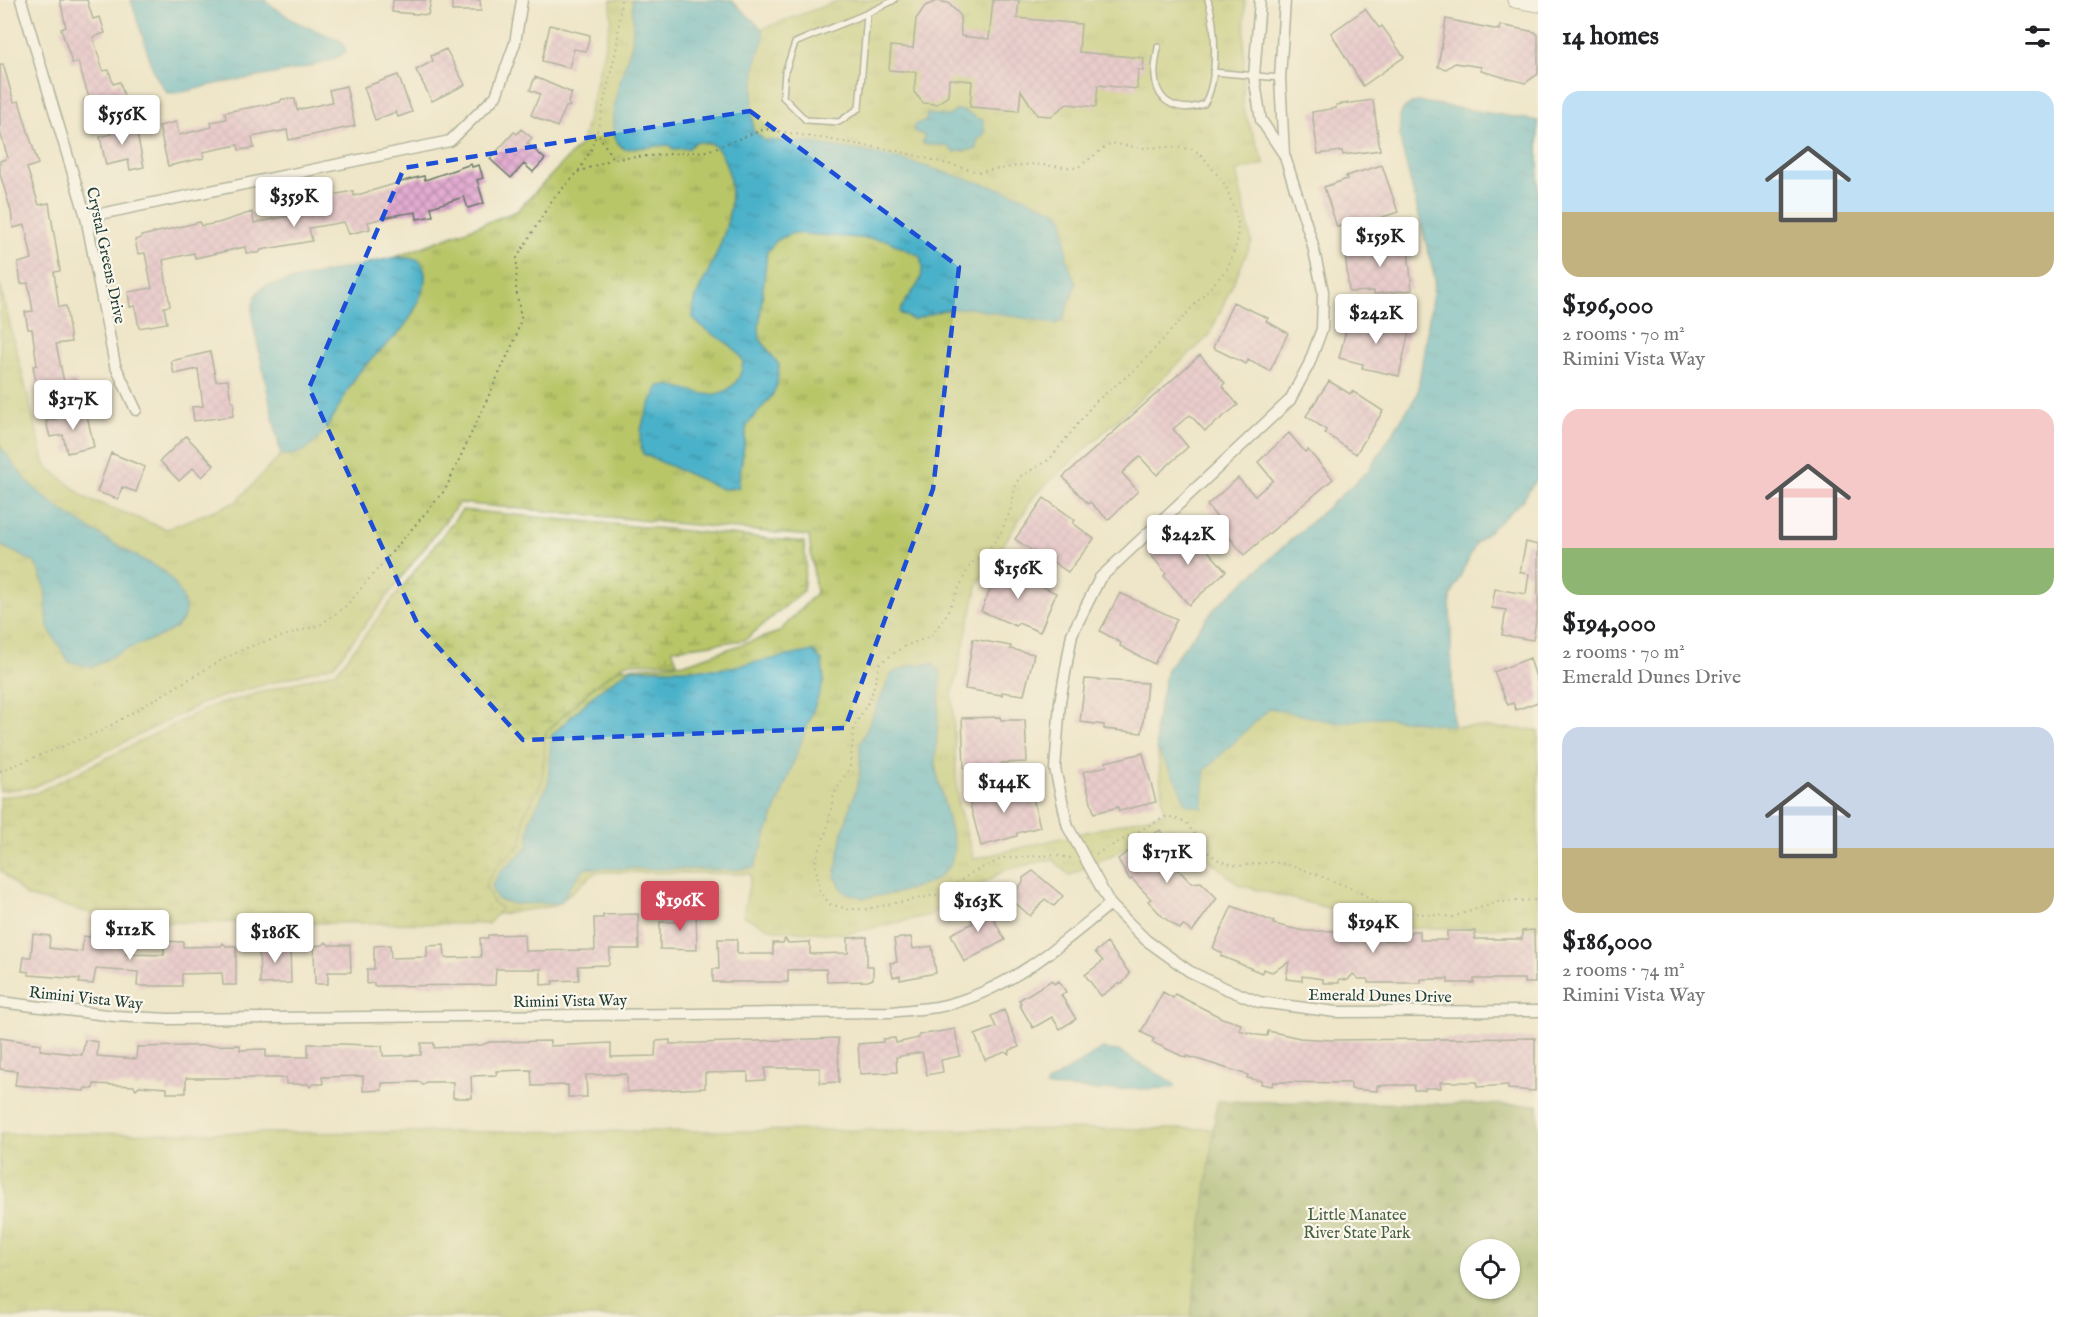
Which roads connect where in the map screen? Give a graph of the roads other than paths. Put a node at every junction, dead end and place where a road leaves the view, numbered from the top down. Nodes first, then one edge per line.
1 (21, 0) edge
2 (522, 0) edge
3 (894, 0) edge
4 (1208, 0) edge
5 (1260, 0) edge
6 (1286, 0) edge
7 (1515, 0) edge
8 (1538, 4) edge
9 (867, 15) junction
10 (1158, 47) dead end
11 (1213, 72) junction
12 (1254, 76) junction
13 (1280, 78) junction
14 (1284, 154) junction
15 (86, 217) junction
16 (136, 410) dead end
17 (1110, 903) junction
18 (0, 1002) edge
19 (1538, 1011) edge

1 - 15 street, Crystal Greens Drive
2 - 15 street
3 - 9 lane
4 - 11 lane
5 - 12 street, Emerald Dunes Drive
6 - 13 street, Emerald Dunes Drive
7 - 8 street
9 - 9 lane
10 - 11 lane
11 - 12 lane
12 - 13 lane
12 - 14 street, Emerald Dunes Drive
13 - 14 street, Emerald Dunes Drive
14 - 17 street, Emerald Dunes Drive
15 - 16 street, Crystal Greens Drive
17 - 18 street, Rimini Vista Way
17 - 19 street, Emerald Dunes Drive

